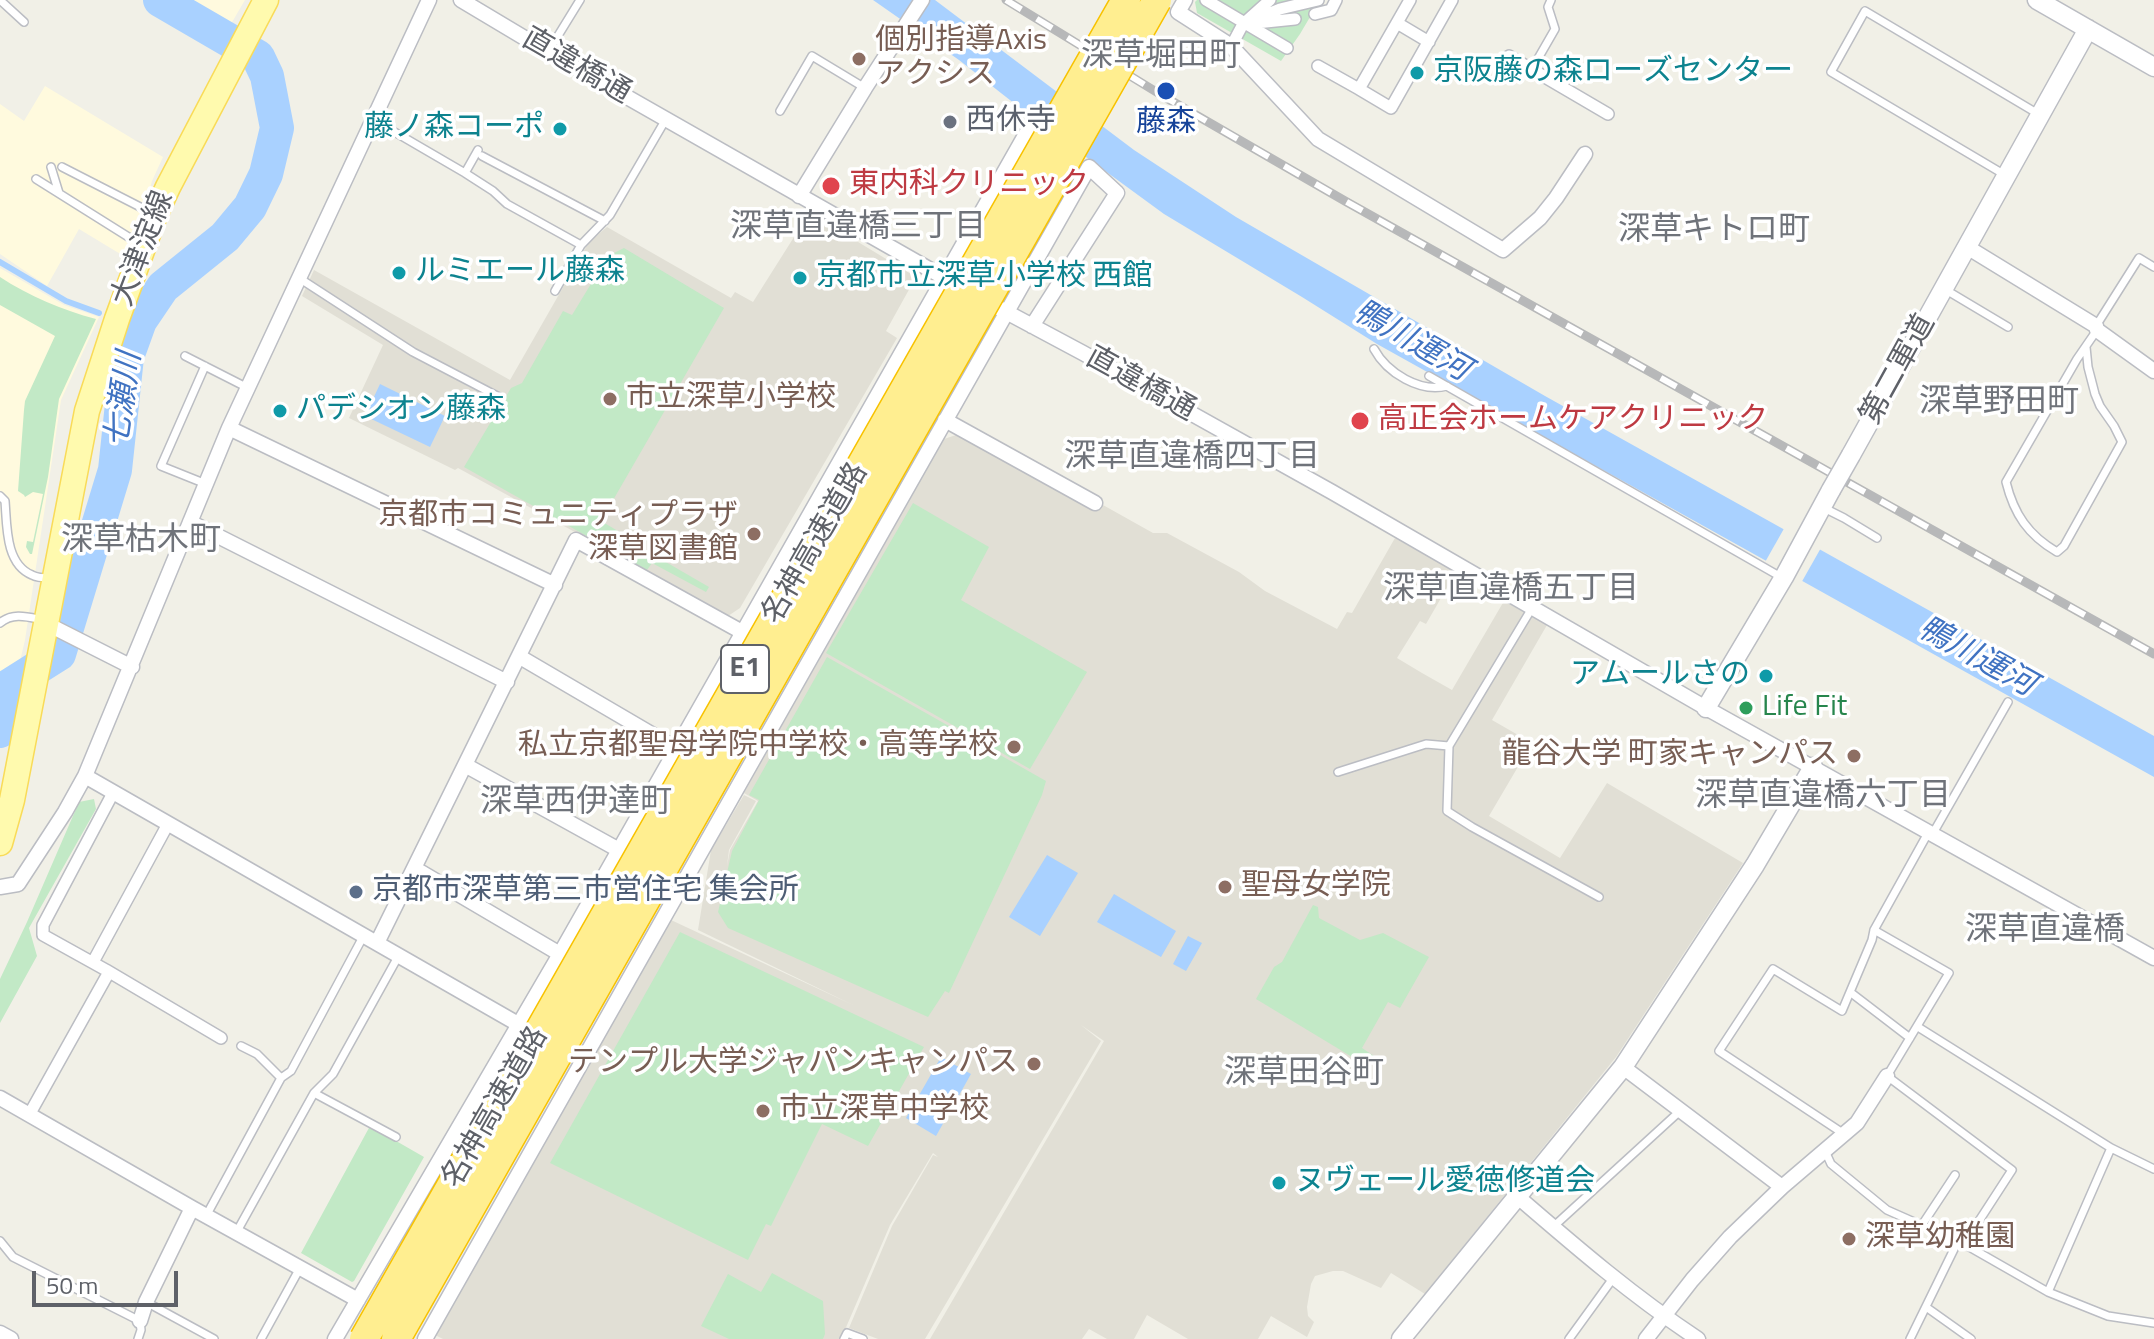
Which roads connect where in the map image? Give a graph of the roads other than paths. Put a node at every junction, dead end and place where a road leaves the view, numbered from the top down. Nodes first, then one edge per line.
1 (0, 0) edge
2 (266, 0) edge
3 (429, 0) edge
4 (461, 0) edge
5 (580, 0) edge
6 (922, 0) edge
7 (1126, 0) edge
8 (1206, 0) edge
9 (1270, 0) edge
10 (1318, 0) edge
11 (1336, 0) edge
12 (1410, 0) edge
13 (1452, 0) edge
14 (1551, 0) edge
15 (2037, 0) edge
16 (1169, 3) edge
17 (1315, 14) dead end
18 (1295, 19) dead end
19 (24, 22) dead end
20 (1397, 23) junction
21 (1243, 24) junction
22 (2088, 29) junction
23 (1234, 41) dead end
24 (1429, 42) junction
25 (1287, 48) dead end
26 (548, 52) junction
27 (1509, 56) dead end
28 (1318, 66) dead end
29 (2154, 67) edge
30 (1532, 69) junction
31 (865, 88) junction
32 (1359, 89) junction
33 (780, 111) dead end
34 (1608, 114) dead end
35 (2041, 115) junction
36 (666, 119) junction
37 (374, 120) junction
38 (1031, 125) dead end
39 (1585, 154) dead end
40 (51, 167) dead end
41 (62, 167) dead end
42 (465, 173) junction
43 (2007, 176) junction
44 (36, 179) dead end
45 (59, 193) junction
46 (799, 196) junction
47 (155, 215) junction
48 (605, 221) junction
49 (581, 245) junction
50 (144, 246) junction
51 (1967, 247) junction
52 (2154, 267) edge
53 (299, 278) junction
54 (944, 279) junction
55 (1944, 288) junction
56 (555, 291) dead end
57 (1006, 312) junction
58 (1032, 326) junction
59 (2008, 327) dead end
60 (2097, 328) junction
61 (2086, 347) junction
62 (1374, 349) dead end
63 (185, 356) dead end
64 (205, 366) junction
65 (2154, 371) edge
66 (1429, 376) dead end
67 (1447, 386) junction
68 (248, 388) junction
69 (501, 398) dead end
70 (945, 420) junction
71 (229, 428) junction
72 (206, 484) junction
73 (0, 496) edge
74 (1095, 503) dead end
75 (1822, 507) junction
76 (190, 522) junction
77 (1877, 538) dead end
78 (1783, 578) junction
79 (54, 579) junction
80 (555, 585) junction
81 (1532, 608) junction
82 (0, 623) edge
83 (47, 630) junction
84 (742, 632) junction
85 (520, 657) junction
86 (132, 667) junction
87 (507, 682) junction
88 (2008, 702) dead end
89 (1706, 708) junction
90 (1449, 746) junction
91 (677, 749) junction
92 (465, 765) junction
93 (1813, 767) junction
94 (1338, 772) dead end
95 (85, 776) junction
96 (113, 793) junction
97 (168, 824) junction
98 (1930, 834) junction
99 (0, 843) edge
100 (619, 850) junction
101 (414, 868) junction
102 (0, 887) edge
103 (1599, 897) dead end
104 (1874, 930) junction
105 (364, 935) junction
106 (377, 943) junction
107 (560, 954) junction
108 (399, 955) junction
109 (2154, 958) edge
110 (93, 962) junction
111 (109, 972) junction
112 (1850, 992) junction
113 (518, 1024) junction
114 (1918, 1027) junction
115 (221, 1038) dead end
116 (1910, 1038) junction
117 (241, 1046) dead end
118 (1623, 1067) junction
119 (1887, 1076) junction
120 (281, 1078) junction
121 (314, 1093) junction
122 (0, 1098) edge
123 (1680, 1111) junction
124 (29, 1115) junction
125 (1844, 1134) junction
126 (396, 1137) dead end
127 (2111, 1148) junction
128 (1825, 1151) junction
129 (2154, 1169) edge
130 (1955, 1175) dead end
131 (1782, 1187) junction
132 (1518, 1197) junction
133 (192, 1208) junction
134 (206, 1216) junction
135 (1922, 1225) junction
136 (1553, 1227) junction
137 (236, 1233) junction
138 (0, 1241) edge
139 (1961, 1242) junction
140 (300, 1268) junction
141 (1614, 1277) junction
142 (2048, 1292) junction
143 (358, 1300) junction
144 (146, 1302) junction
145 (1926, 1307) junction
146 (1664, 1316) junction
147 (140, 1321) junction
148 (2154, 1323) edge
149 (0, 1333) edge
150 (11, 1339) edge
151 (138, 1339) edge
152 (214, 1339) edge
153 (261, 1339) edge
154 (335, 1339) edge
155 (364, 1339) edge
156 (396, 1339) edge
157 (426, 1339) edge
158 (844, 1339) edge
159 (863, 1339) edge
160 (1401, 1339) edge
161 (1569, 1339) edge
162 (1646, 1339) edge
163 (1698, 1339) edge
164 (1910, 1339) edge
165 (1971, 1339) edge

1 - 19 lane
2 - 47 main road, 大津淀線
3 - 37 street
4 - 26 street, 直違橋通
5 - 26 lane
6 - 31 street
7 - 155 highway, 名神高速道路 / E1, bridge
8 - 21 street
9 - 21 street
10 - 21 street
11 - 17 street
12 - 20 street
13 - 24 street
14 - 30 lane
15 - 22 street
16 - 39 street
16 - 156 highway, 名神高速道路 / E1, bridge
18 - 21 street
20 - 24 street
20 - 32 street
21 - 23 street
21 - 25 street
22 - 29 street
22 - 35 street, 第二軍道
24 - 32 street
26 - 36 street, 直違橋通
27 - 30 street
28 - 32 street
30 - 34 street
31 - 33 lane
31 - 46 street
35 - 43 street, 第二軍道
35 - 43 lane
36 - 46 street, 直違橋通
36 - 48 lane
37 - 42 lane
37 - 53 street
38 - 54 street
40 - 45 lane
41 - 47 lane
42 - 48 lane
42 - 49 lane
43 - 51 street, 第二軍道
44 - 45 lane
45 - 50 lane
46 - 54 street, 直違橋通
47 - 50 main road, 大津淀線
48 - 49 lane
49 - 56 lane
50 - 79 main road, 大津淀線
51 - 55 street, 第二軍道
51 - 60 street
52 - 60 lane
53 - 68 street
53 - 69 lane
54 - 57 street, 直違橋通
54 - 84 street
55 - 59 lane
55 - 75 street, 第二軍道, bridge
57 - 58 street, 直違橋通
57 - 58 street
57 - 70 street
58 - 81 street, 直違橋通
60 - 61 lane
60 - 65 street
61 - 61 lane
62 - 67 lane
63 - 64 lane
64 - 68 lane
64 - 72 lane
66 - 67 lane
67 - 78 lane
68 - 71 street
70 - 74 street
70 - 157 street
71 - 72 street
71 - 80 street
72 - 76 street
73 - 79 lane
75 - 77 lane
75 - 78 street, 第二軍道
76 - 86 street
76 - 87 street
78 - 89 street, 第二軍道
79 - 83 main road, 大津淀線
80 - 84 street
80 - 85 street
81 - 89 street, 直違橋通
81 - 90 lane
82 - 83 lane
83 - 86 street
83 - 99 main road, 大津淀線
84 - 91 street
85 - 87 street
85 - 91 street
86 - 95 street
87 - 92 street
88 - 98 lane
89 - 93 street, 直違橋通
90 - 94 lane
90 - 103 lane
91 - 100 street
92 - 100 street
92 - 101 street
93 - 98 street, 直違橋通
93 - 118 street
95 - 96 street
95 - 102 street
96 - 97 street
96 - 110 street
97 - 105 street
97 - 110 street
98 - 104 lane
98 - 109 street, 直違橋通
100 - 107 street
101 - 106 street
101 - 107 street
104 - 112 lane
104 - 114 lane
105 - 106 street
105 - 120 lane
106 - 108 street
107 - 113 street
108 - 113 street
108 - 121 lane
110 - 111 street
111 - 115 street
111 - 124 street
112 - 116 lane
112 - 125 lane
113 - 143 street
114 - 116 lane
114 - 127 lane
116 - 119 lane
117 - 120 lane
118 - 123 street
118 - 132 street
119 - 125 street
119 - 139 lane
120 - 134 lane
121 - 126 lane
121 - 137 lane
122 - 124 street
123 - 131 street
123 - 136 lane
124 - 133 street
125 - 128 street
127 - 129 lane
127 - 142 lane
128 - 131 street
128 - 135 lane
130 - 135 lane
131 - 146 street
132 - 136 street
132 - 160 street
133 - 134 street
133 - 144 street
134 - 137 street
135 - 139 lane
136 - 141 street
137 - 140 street
138 - 147 lane
139 - 142 lane
139 - 145 lane
140 - 143 street
140 - 153 lane
141 - 146 street
141 - 161 lane
142 - 148 lane
143 - 154 street
144 - 147 street
144 - 152 lane
145 - 164 lane
145 - 165 lane
146 - 162 street
146 - 163 street
147 - 151 lane
149 - 150 street
158 - 159 lane

